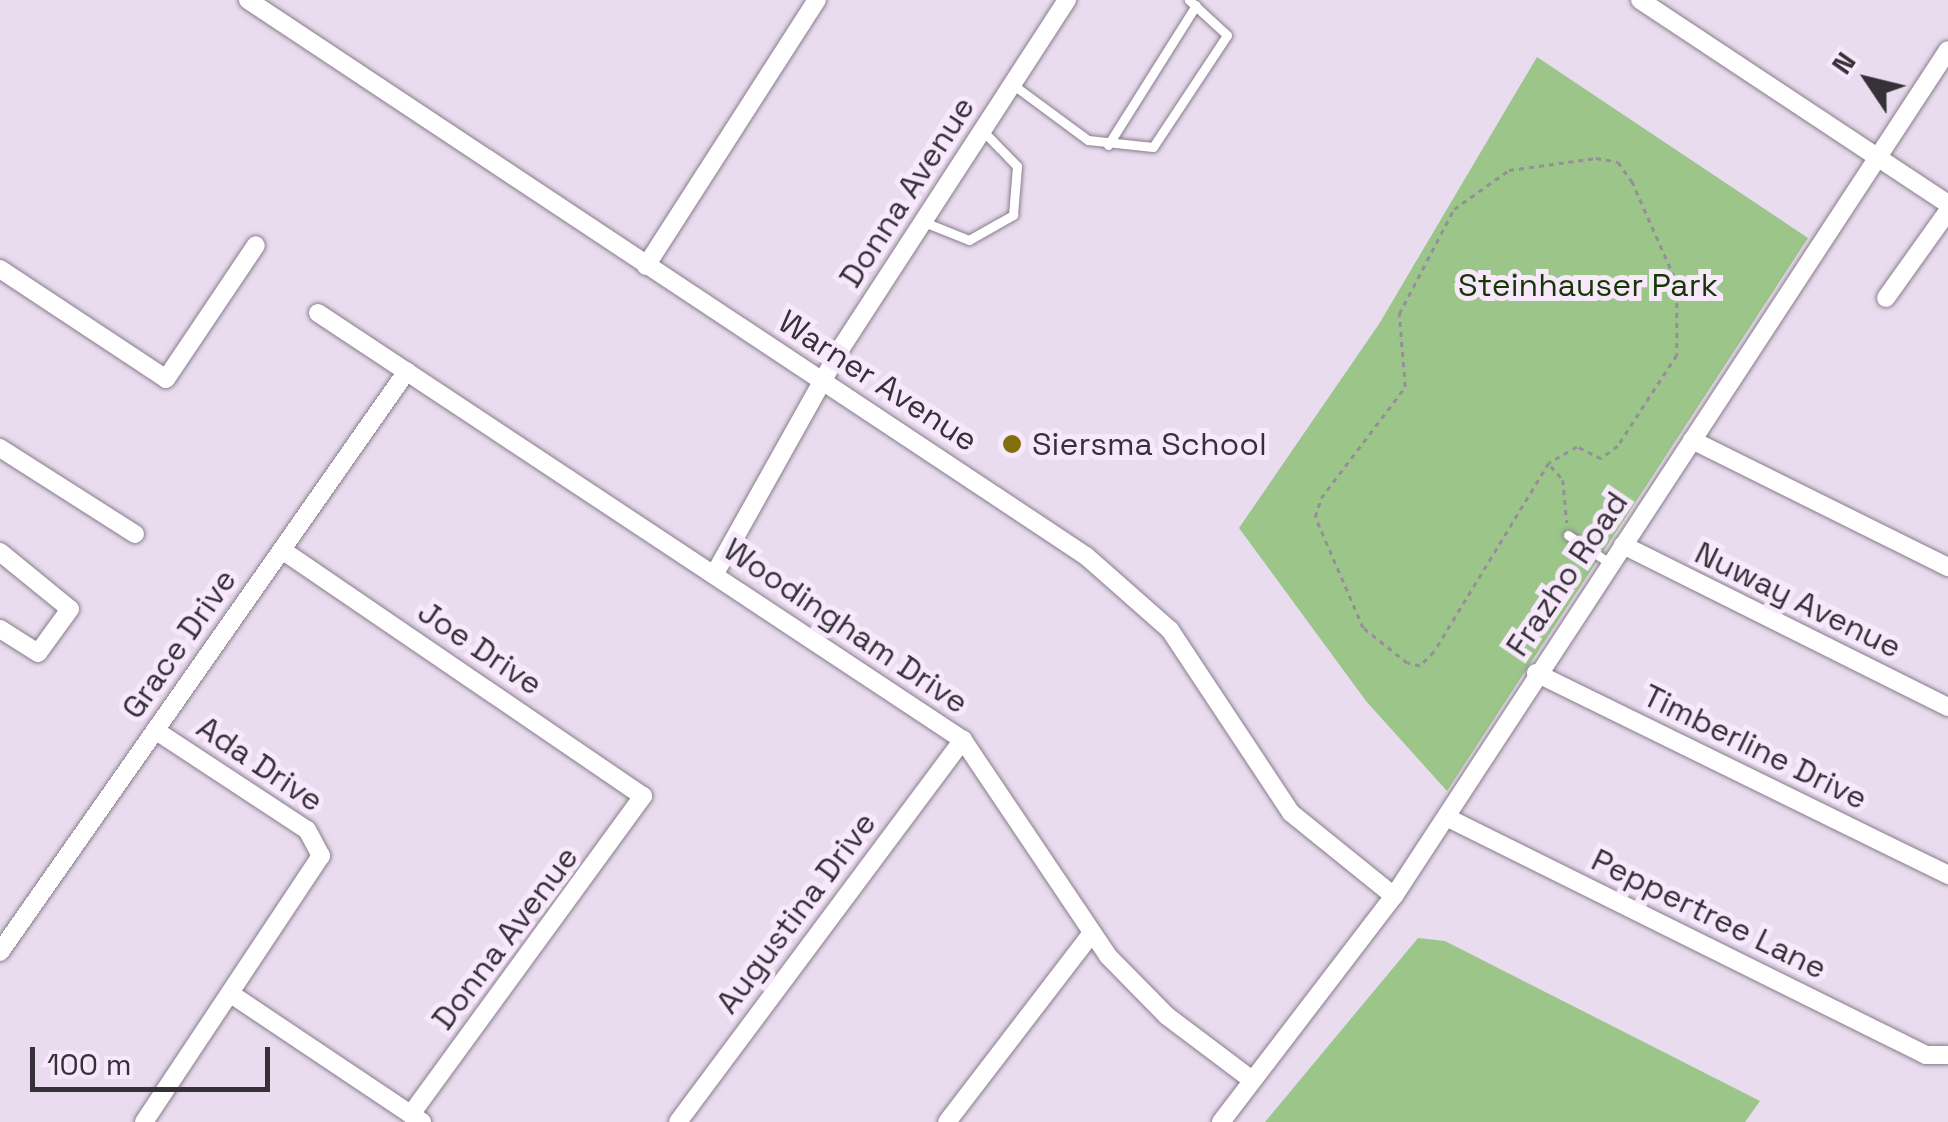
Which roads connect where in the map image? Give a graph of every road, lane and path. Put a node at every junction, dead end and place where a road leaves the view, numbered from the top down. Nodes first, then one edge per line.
1 (248, 0) edge
2 (817, 0) edge
3 (1067, 0) edge
4 (1640, 0) edge
5 (1193, 2) edge
6 (1948, 50) edge
7 (1012, 84) junction
8 (983, 130) junction
9 (1108, 145) junction
10 (1880, 160) junction
11 (1948, 208) edge
12 (924, 222) junction
13 (256, 244) dead end
14 (646, 266) junction
15 (0, 270) edge
16 (1886, 298) dead end
17 (318, 313) dead end
18 (407, 372) junction
19 (824, 380) junction
20 (1692, 440) junction
21 (0, 448) edge
22 (1549, 463) junction
23 (135, 534) dead end
24 (1568, 534) joint
25 (1623, 545) junction
26 (282, 550) junction
27 (0, 552) edge
28 (1608, 562) junction
29 (1948, 567) edge
30 (714, 574) junction
31 (2, 634) edge
32 (1536, 673) junction
33 (1948, 707) edge
34 (155, 730) junction
35 (963, 740) junction
36 (643, 796) joint
37 (1446, 817) junction
38 (1948, 875) edge
39 (1394, 896) junction
40 (1091, 934) junction
41 (0, 952) edge
42 (231, 994) junction
43 (1948, 1055) edge
44 (1252, 1080) junction
45 (417, 1118) edge
46 (144, 1122) edge
47 (678, 1122) edge
48 (947, 1122) edge
49 (1221, 1122) edge

1 - 14 street, Warner Avenue
2 - 14 street
3 - 7 street, Donna Avenue
4 - 10 street
5 - 9 lane
5 - 9 lane
6 - 10 street, Frazho Road
7 - 8 street, Donna Avenue
7 - 9 lane
8 - 12 street, Donna Avenue
8 - 12 lane
10 - 11 street
10 - 20 street, Frazho Road
11 - 16 street
12 - 19 street, Donna Avenue
13 - 15 street
14 - 19 street, Warner Avenue
17 - 18 street, Woodingham Drive
18 - 26 street, Grace Drive
18 - 30 street, Woodingham Drive
19 - 30 street, Donna Avenue
19 - 39 street, Warner Avenue
20 - 25 street, Frazho Road
20 - 29 street
21 - 23 street
22 - 22 path
22 - 24 path
24 - 28 lane
25 - 28 street, Frazho Road
25 - 33 street, Nuway Avenue
26 - 34 street, Grace Drive
26 - 36 street, Joe Drive
27 - 31 street
28 - 32 street, Frazho Road
30 - 35 street, Woodingham Drive
32 - 37 street, Frazho Road
32 - 38 street, Timberline Drive
34 - 41 street, Grace Drive
34 - 42 street, Ada Drive
35 - 40 street, Woodingham Drive
35 - 47 street, Augustina Drive
36 - 45 street, Donna Avenue
37 - 39 street, Frazho Road
37 - 43 street, Peppertree Lane
39 - 44 street, Frazho Road
40 - 44 street, Woodingham Drive
40 - 48 street
42 - 45 street
42 - 46 street
44 - 49 street, Frazho Road

